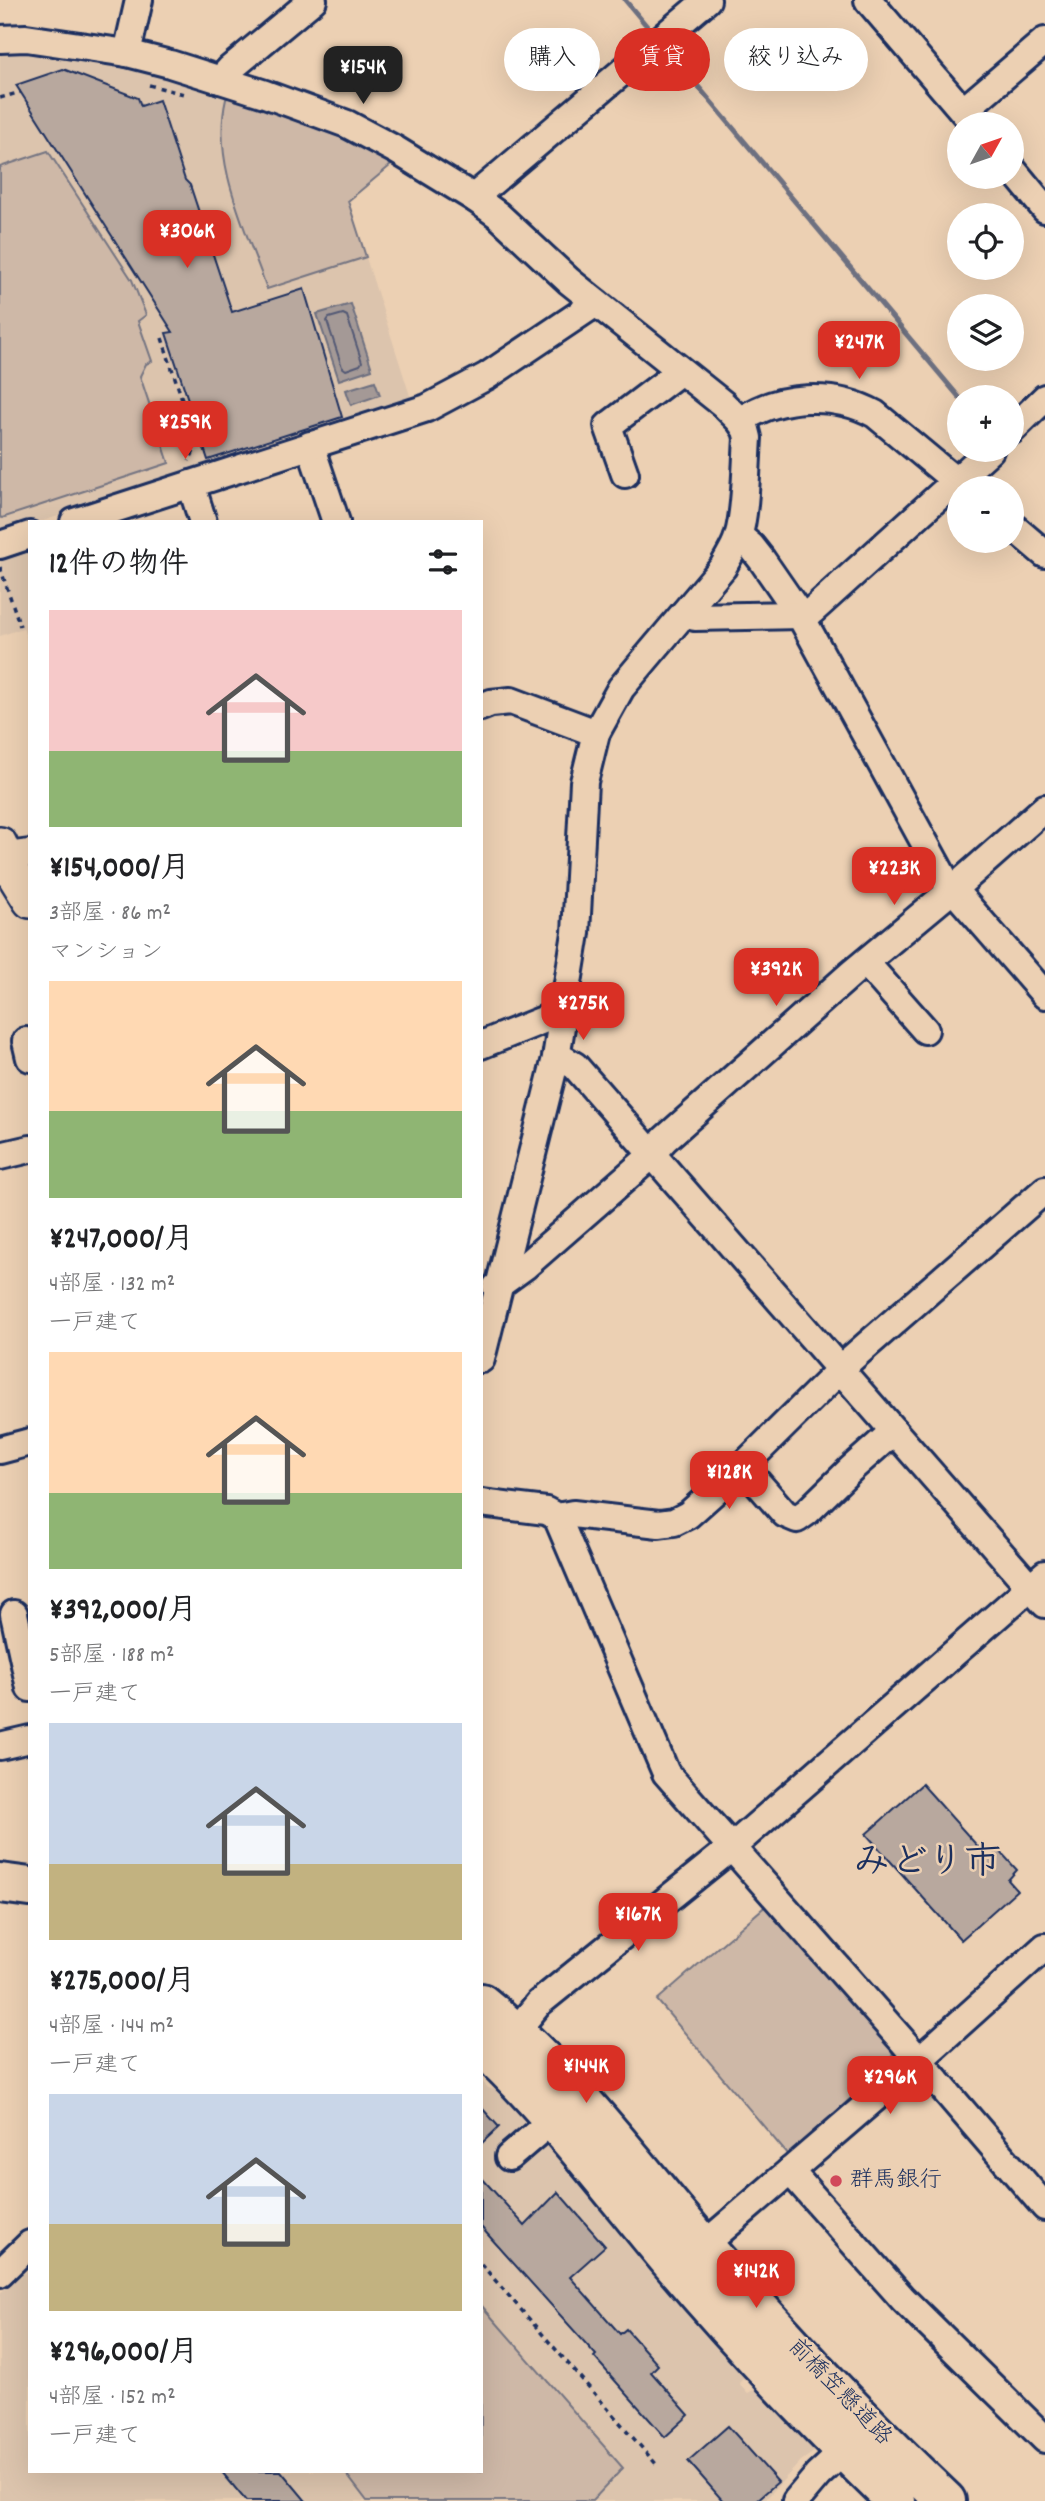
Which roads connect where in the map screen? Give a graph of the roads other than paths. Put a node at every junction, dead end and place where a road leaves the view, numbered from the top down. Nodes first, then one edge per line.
1 (139, 0) edge
2 (313, 0) edge
3 (707, 0) edge
4 (868, 0) edge
5 (0, 39) edge
6 (1045, 41) edge
7 (127, 53) junction
8 (220, 80) junction
9 (963, 112) edge
10 (974, 112) edge
11 (1024, 184) edge
12 (476, 198) junction
13 (1045, 209) edge
14 (596, 303) junction
15 (678, 369) junction
16 (1045, 398) edge
17 (1024, 418) edge
18 (740, 421) junction
19 (310, 445) junction
20 (980, 462) edge
21 (189, 474) junction
22 (625, 474) dead end
23 (949, 476) edge
24 (968, 476) edge
25 (947, 496) edge
26 (90, 519) edge
27 (203, 520) edge
28 (335, 520) edge
29 (739, 536) junction
30 (1024, 536) edge
31 (28, 537) edge
32 (0, 545) edge
33 (1045, 554) edge
34 (684, 614) junction
35 (800, 615) junction
36 (483, 706) edge
37 (596, 733) junction
38 (1045, 808) edge
39 (9, 853) edge
40 (953, 889) junction
41 (28, 896) edge
42 (866, 963) junction
43 (1045, 995) edge
44 (564, 1018) junction
45 (925, 1030) dead end
46 (483, 1044) edge
47 (556, 1058) junction
48 (28, 1149) edge
49 (652, 1154) junction
50 (0, 1156) edge
51 (1045, 1189) edge
52 (491, 1290) edge
53 (483, 1345) edge
54 (841, 1371) junction
55 (894, 1431) junction
56 (28, 1443) edge
57 (0, 1450) edge
58 (743, 1466) junction
59 (483, 1503) edge
60 (557, 1517) junction
61 (1040, 1588) edge
62 (14, 1614) dead end
63 (28, 1679) edge
64 (28, 1739) edge
65 (0, 1746) edge
66 (731, 1848) junction
67 (0, 1883) edge
68 (28, 1887) edge
69 (1045, 1947) edge
70 (483, 2006) edge
71 (499, 2032) edge
72 (483, 2047) edge
73 (918, 2061) junction
74 (552, 2120) junction
75 (509, 2157) dead end
76 (790, 2171) junction
77 (1045, 2207) edge
78 (634, 2218) junction
79 (704, 2245) junction
80 (28, 2246) edge
81 (0, 2273) edge
82 (766, 2369) junction
83 (1045, 2439) edge
84 (844, 2451) junction
85 (796, 2501) edge
86 (896, 2501) edge
87 (946, 2501) edge

1 - 7 street
2 - 8 street
3 - 12 street
4 - 9 street
5 - 7 street
6 - 10 street
7 - 8 street
8 - 12 street
11 - 13 street
12 - 14 street
14 - 15 street
14 - 19 street
15 - 18 street
15 - 22 street
16 - 17 street
18 - 23 street
18 - 29 street
19 - 21 street
19 - 28 street
20 - 24 street
21 - 26 street
21 - 27 street
25 - 35 street
29 - 34 street
29 - 35 street
30 - 33 street
31 - 32 street
34 - 35 street
34 - 37 street
35 - 40 street
36 - 37 street
37 - 44 street
38 - 40 street
39 - 41 main road
40 - 42 street
40 - 43 street
42 - 45 street
42 - 49 street
44 - 46 street
44 - 47 street
47 - 49 street
47 - 52 street
48 - 50 street
49 - 52 street
49 - 54 street
51 - 54 street
52 - 53 street
54 - 55 street
54 - 58 street
55 - 58 street
55 - 61 street
56 - 57 street
58 - 60 street
59 - 60 street
60 - 66 street
61 - 66 street
62 - 63 street
64 - 65 street
66 - 71 street
66 - 73 street
67 - 68 highway
69 - 73 street
70 - 71 highway, 前橋笠懸道路
71 - 78 main road
71 - 79 highway, 前橋笠懸道路
72 - 74 highway, 前橋笠懸道路
73 - 76 street
73 - 77 street
74 - 75 street
74 - 78 highway, 前橋笠懸道路
76 - 79 street
76 - 83 street
78 - 82 highway, 前橋笠懸道路
79 - 82 street
79 - 87 highway, 前橋笠懸道路
80 - 81 street
82 - 84 highway, 前橋笠懸道路
84 - 85 street
84 - 86 highway, 前橋笠懸道路

